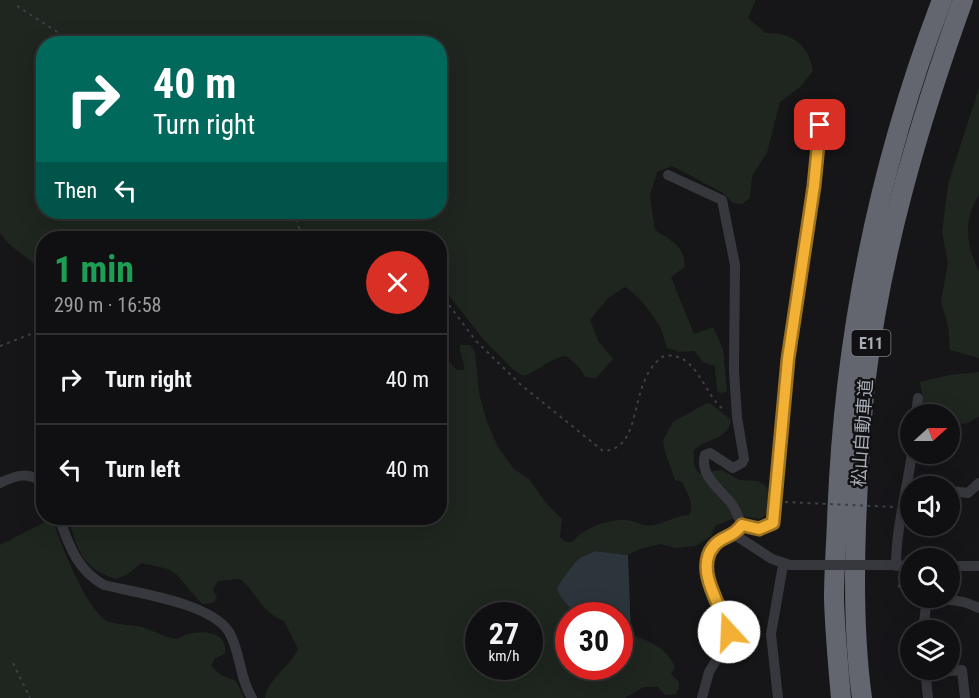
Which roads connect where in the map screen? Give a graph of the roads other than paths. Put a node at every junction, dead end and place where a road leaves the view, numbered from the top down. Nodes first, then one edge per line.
1 (942, 0) edge
2 (963, 0) edge
3 (822, 105) dead end
4 (668, 176) dead end
5 (918, 398) dead end
6 (917, 404) edge
7 (36, 477) edge
8 (0, 483) edge
9 (979, 483) edge
10 (960, 492) edge
11 (900, 519) edge
12 (62, 525) edge
13 (742, 525) junction
14 (735, 535) junction
15 (787, 565) junction
16 (896, 565) junction
17 (900, 565) edge
18 (960, 566) edge
19 (979, 566) edge
20 (979, 608) edge
21 (925, 620) edge
22 (960, 670) edge
23 (926, 680) edge
24 (252, 698) edge
25 (702, 698) edge
26 (778, 698) edge
27 (841, 698) edge
28 (862, 698) edge
29 (928, 698) edge
30 (965, 698) edge

1 - 27 highway, 松山自動車道 / E11
2 - 28 highway, 松山自動車道 / E11
3 - 13 street
4 - 13 street
5 - 6 street
7 - 8 street
9 - 10 street
11 - 16 street
12 - 24 street
13 - 14 street
14 - 15 street
14 - 25 street
15 - 16 street, bridge
15 - 26 street
16 - 17 street
18 - 19 street
20 - 21 street
22 - 30 street
23 - 29 street

